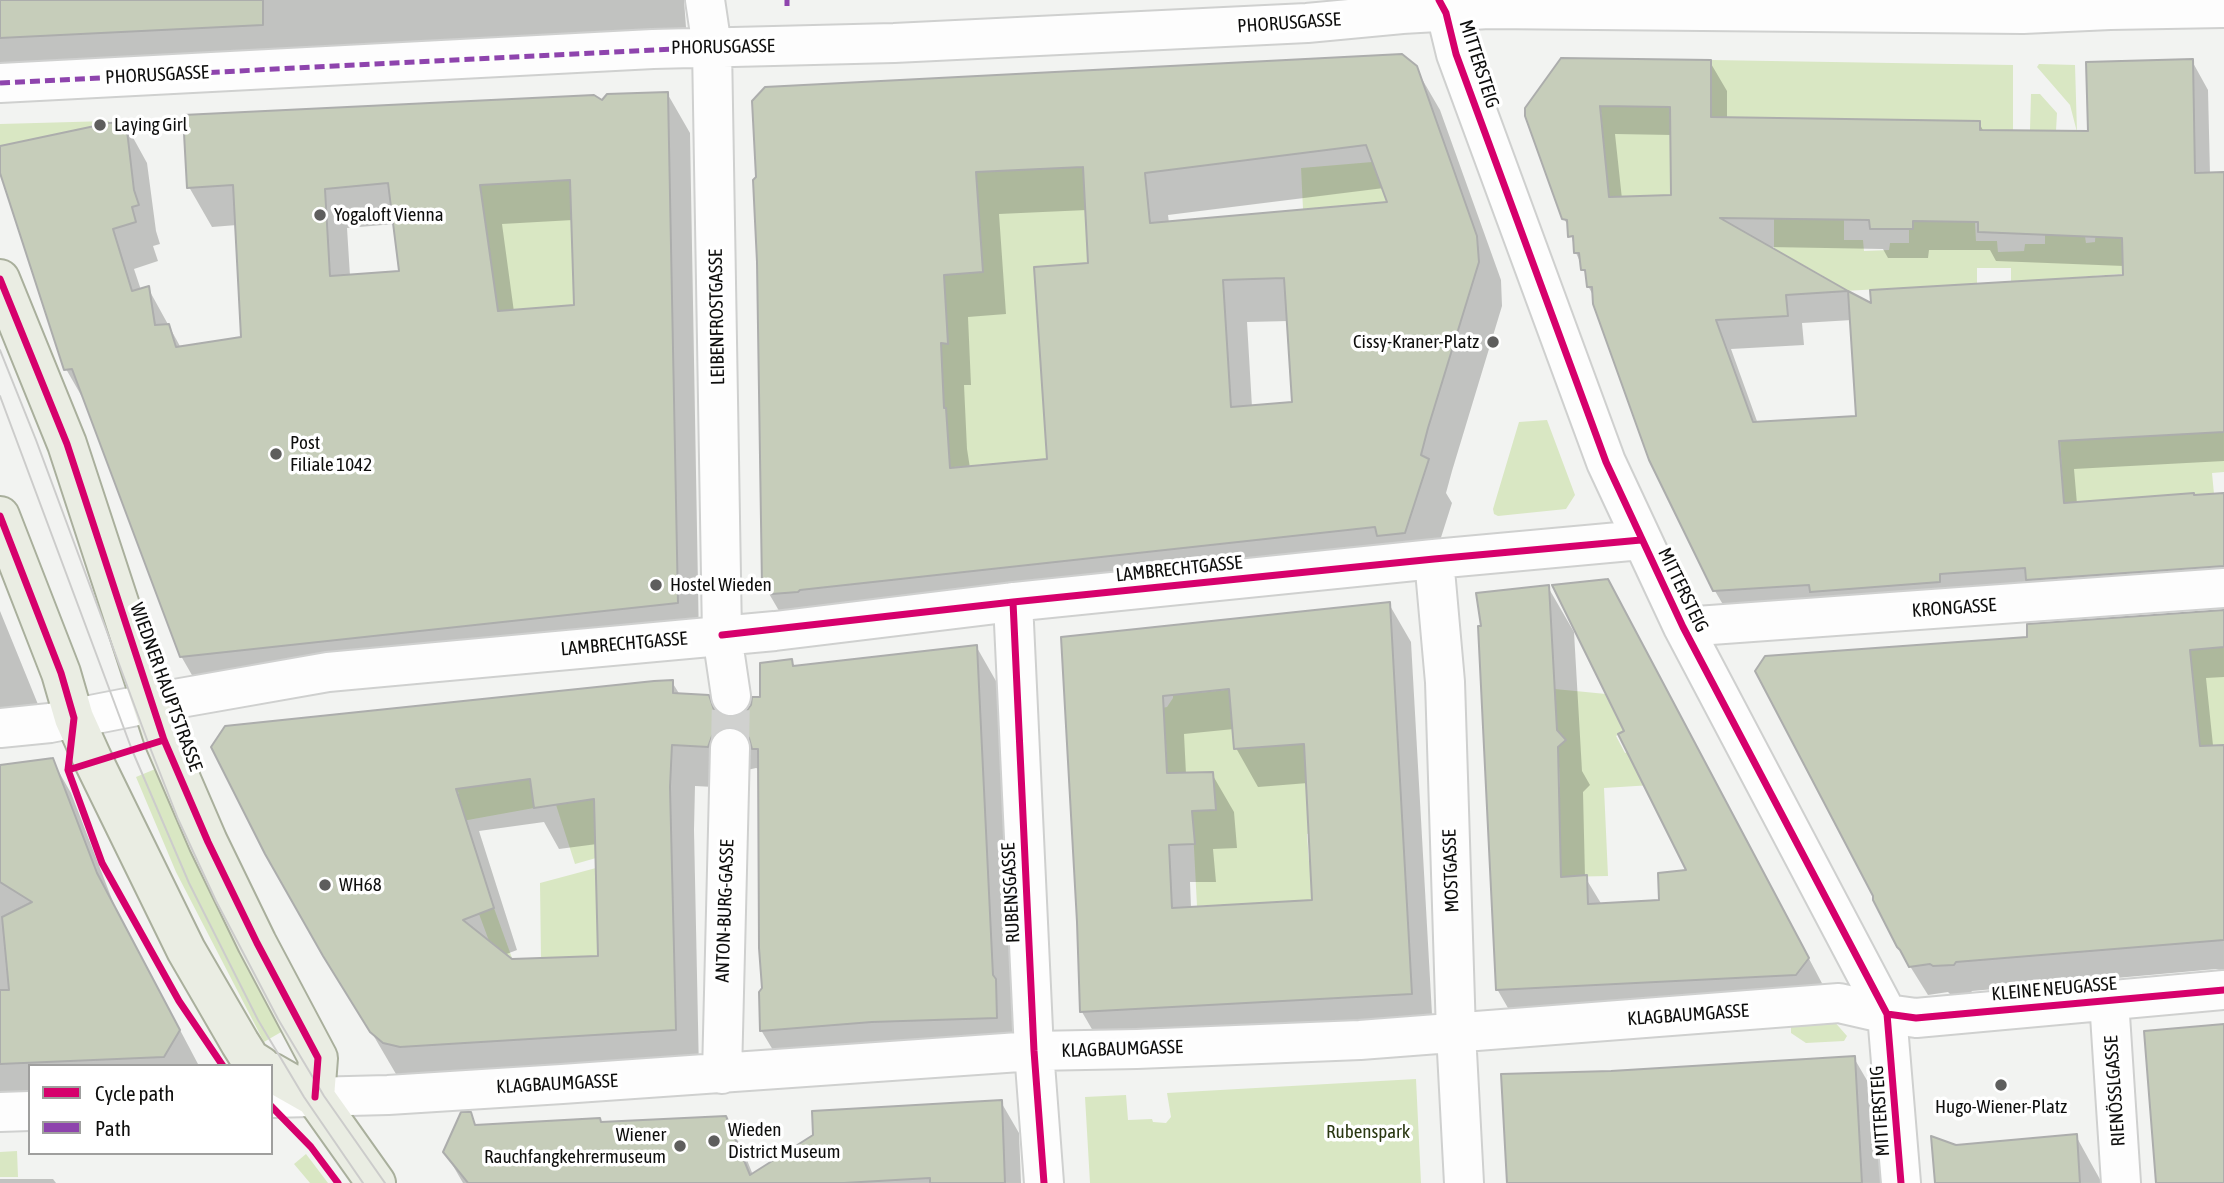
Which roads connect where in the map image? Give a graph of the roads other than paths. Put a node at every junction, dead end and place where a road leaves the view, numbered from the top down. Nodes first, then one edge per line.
1 (705, 0) edge
2 (1443, 7) edge
3 (2224, 8) edge
4 (712, 47) junction
5 (0, 83) edge
6 (0, 279) edge
7 (0, 516) edge
8 (1640, 540) junction
9 (1434, 559) junction
10 (2224, 588) edge
11 (1013, 602) junction
12 (1683, 628) junction
13 (722, 635) junction
14 (731, 696) tunnel mouth
15 (152, 702) junction
16 (74, 718) junction
17 (0, 728) edge
18 (730, 748) tunnel mouth
19 (2224, 990) edge
20 (2109, 1000) junction
21 (1887, 1014) junction
22 (1456, 1033) junction
23 (1034, 1051) junction
24 (258, 1064) edge
25 (273, 1073) edge
26 (722, 1074) junction
27 (314, 1097) junction
28 (273, 1098) edge
29 (28, 1111) edge
30 (0, 1112) edge
31 (376, 1183) edge
32 (1044, 1183) edge
33 (1464, 1183) edge
34 (1901, 1183) edge
35 (2122, 1183) edge

1 - 4 street, LEIBENFROSTGASSE
2 - 3 street, PHORUSGASSE
2 - 4 street, PHORUSGASSE
2 - 8 street, MITTERSTEIG
4 - 5 street, PHORUSGASSE
4 - 13 street, LEIBENFROSTGASSE
6 - 15 main road, WIEDNER HAUPTSTRASSE
7 - 16 main road
8 - 9 street, LAMBRECHTGASSE
8 - 12 street, MITTERSTEIG
9 - 11 street, LAMBRECHTGASSE
9 - 22 street, MOSTGASSE
10 - 12 street, KRONGASSE
11 - 13 street, LAMBRECHTGASSE
11 - 23 street, RUBENSGASSE
12 - 21 street, MITTERSTEIG
13 - 14 street
13 - 15 street, LAMBRECHTGASSE
15 - 16 street, LAMBRECHTGASSE
15 - 27 main road, WIEDNER HAUPTSTRASSE
16 - 17 street, LAMBRECHTGASSE
16 - 24 main road
18 - 26 street, ANTON-BURG-GASSE
19 - 20 street, KLEINE NEUGASSE
20 - 21 street, KLEINE NEUGASSE
20 - 35 street, RIENÖSSLGASSE
21 - 22 street, KLAGBAUMGASSE
21 - 34 street, MITTERSTEIG
22 - 23 street, KLAGBAUMGASSE
22 - 33 street, MOSTGASSE
23 - 26 street, KLAGBAUMGASSE
23 - 32 street, RUBENSGASSE
25 - 27 main road
26 - 27 street, KLAGBAUMGASSE
27 - 28 street, KLAGBAUMGASSE
27 - 31 main road
29 - 30 street

